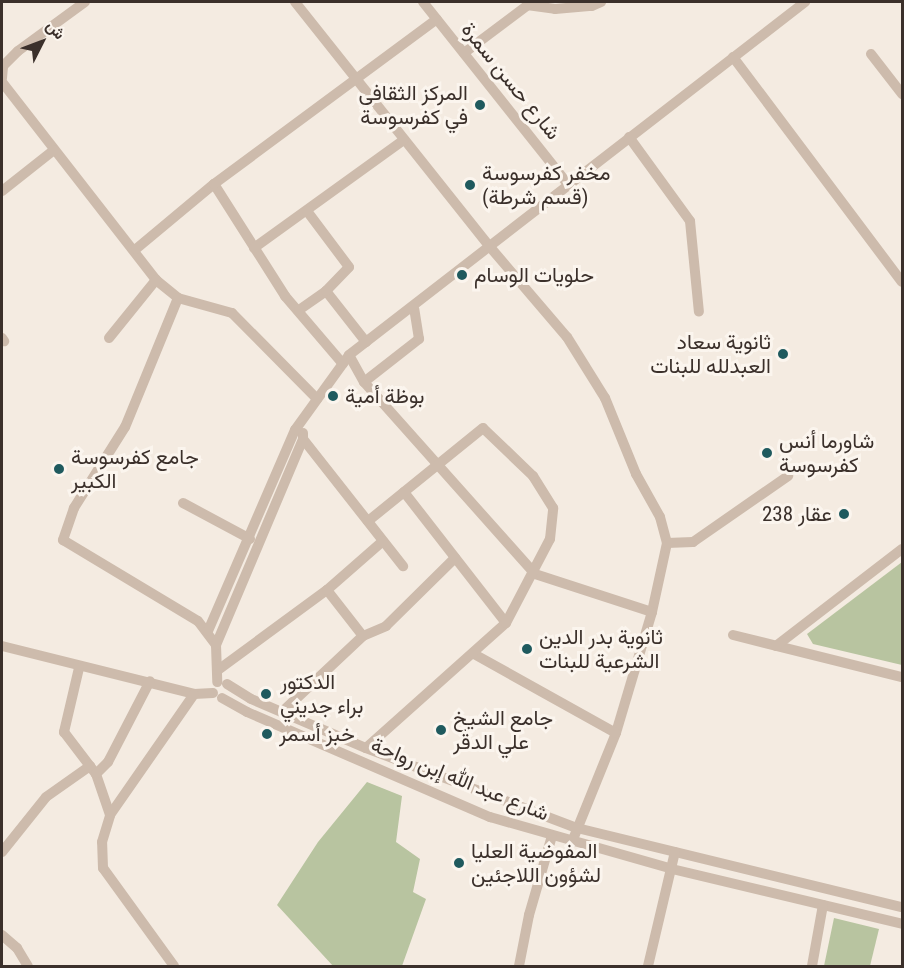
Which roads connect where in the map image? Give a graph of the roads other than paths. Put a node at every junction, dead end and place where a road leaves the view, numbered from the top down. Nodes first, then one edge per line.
1 (86, 2) edge
2 (295, 2) edge
3 (423, 2) edge
4 (601, 2) edge
5 (805, 2) edge
6 (530, 3) edge
7 (436, 19) junction
8 (465, 53) junction
9 (871, 54) dead end
10 (733, 57) junction
11 (359, 79) junction
12 (2, 80) edge
13 (903, 94) edge
14 (629, 137) junction
15 (404, 140) junction
16 (54, 150) junction
17 (214, 184) junction
18 (568, 184) junction
19 (2, 191) edge
20 (307, 211) junction
21 (254, 248) junction
22 (490, 248) junction
23 (136, 249) junction
24 (156, 280) junction
25 (902, 282) edge
26 (326, 291) junction
27 (178, 298) junction
28 (414, 309) junction
29 (299, 310) junction
30 (699, 312) dead end
31 (109, 338) dead end
32 (366, 342) junction
33 (346, 359) junction
34 (364, 382) junction
35 (317, 399) junction
36 (302, 421) junction
37 (303, 438) junction
38 (438, 463) junction
39 (788, 476) dead end
40 (404, 492) junction
41 (183, 503) dead end
42 (368, 521) junction
43 (250, 539) junction
44 (383, 541) junction
45 (667, 543) junction
46 (903, 549) edge
47 (455, 558) junction
48 (403, 566) dead end
49 (535, 574) junction
50 (327, 590) junction
51 (652, 612) junction
52 (506, 623) junction
53 (208, 631) junction
54 (733, 635) dead end
55 (363, 636) junction
56 (216, 645) junction
57 (2, 646) edge
58 (776, 646) junction
59 (474, 654) junction
60 (79, 668) junction
61 (218, 670) junction
62 (903, 677) edge
63 (150, 681) junction
64 (222, 683) junction
65 (194, 694) junction
66 (218, 695) junction
67 (282, 712) junction
68 (616, 733) junction
69 (366, 748) junction
70 (93, 770) junction
71 (110, 815) junction
72 (577, 828) junction
73 (552, 836) junction
74 (572, 842) junction
75 (2, 852) edge
76 (675, 852) junction
77 (672, 869) junction
78 (823, 906) junction
79 (903, 907) edge
80 (903, 924) edge
81 (2, 935) edge
82 (28, 966) edge
83 (174, 966) edge
84 (519, 966) edge
85 (648, 966) edge
86 (812, 966) edge

1 - 12 street
2 - 11 street
3 - 7 street, شارع حسن سمرة
4 - 6 street
5 - 10 street
6 - 8 street
7 - 8 street, شارع حسن سمرة
7 - 11 street
8 - 18 street, شارع حسن سمرة
9 - 13 street
10 - 14 street
10 - 25 street
11 - 15 street
11 - 17 street
12 - 16 street
14 - 18 street
14 - 30 street
15 - 20 street
15 - 22 street
16 - 19 street
16 - 23 street
17 - 21 street
17 - 23 street
18 - 22 street
20 - 21 street
20 - 26 street
21 - 29 street
22 - 28 street
22 - 45 street
23 - 24 street
24 - 27 street
24 - 31 street
26 - 29 street
26 - 32 street
27 - 35 street
27 - 53 street
28 - 32 street
28 - 34 street
29 - 33 street
32 - 33 street
33 - 34 street
33 - 35 street
34 - 38 street
35 - 36 street
36 - 37 street
36 - 43 street
37 - 42 street
37 - 56 street
38 - 40 street
38 - 49 street
38 - 49 street
39 - 45 street
40 - 42 street
40 - 47 street
41 - 43 street
42 - 44 street
43 - 53 street
44 - 48 street
44 - 50 street
45 - 51 street
46 - 58 street
47 - 52 street
47 - 55 street
49 - 51 street
49 - 52 street
50 - 55 street
50 - 61 street
51 - 68 street
52 - 59 street
53 - 56 street
54 - 58 street
55 - 67 street
56 - 61 street
57 - 60 street
58 - 62 street
59 - 68 street
59 - 69 street
60 - 63 street
60 - 70 street
61 - 64 street
63 - 65 street
63 - 70 street
64 - 66 street
64 - 67 street, شارع عبد الله إبن رواحة
65 - 66 street
65 - 71 street
66 - 73 street, شارع عبد الله إبن رواحة
67 - 69 street, شارع عبد الله إبن رواحة
68 - 72 street
69 - 72 street, شارع عبد الله إبن رواحة
70 - 71 street
70 - 75 street
71 - 83 street
72 - 74 street
72 - 76 street, شارع عبد الله إبن رواحة
73 - 74 street, شارع عبد الله إبن رواحة
73 - 84 street
74 - 77 street, شارع عبد الله إبن رواحة
76 - 77 street
76 - 79 street, شارع عبد الله إبن رواحة
77 - 78 street, شارع عبد الله إبن رواحة
77 - 85 street
78 - 80 street, شارع عبد الله إبن رواحة
78 - 86 street
81 - 82 street

